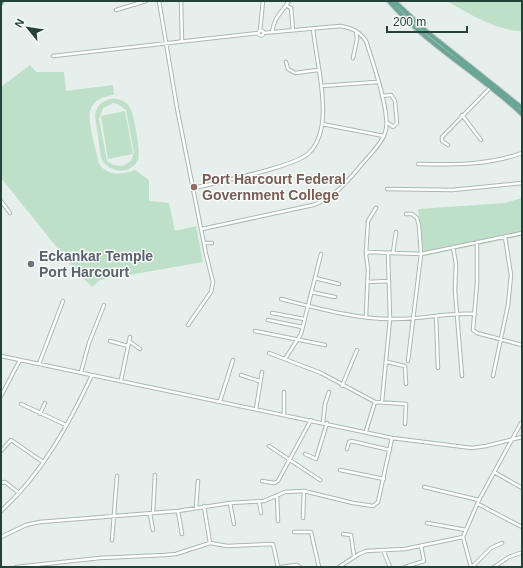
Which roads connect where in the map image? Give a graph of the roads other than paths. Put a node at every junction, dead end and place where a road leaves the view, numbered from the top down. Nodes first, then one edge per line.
1 (146, 1) edge
2 (161, 1) edge
3 (180, 1) edge
4 (263, 1) edge
5 (289, 1) edge
6 (389, 1) edge
7 (394, 1) edge
8 (286, 6) junction
9 (116, 10) dead end
10 (313, 29) junction
11 (293, 30) junction
12 (355, 30) junction
13 (261, 32) junction
14 (272, 32) junction
15 (182, 42) junction
16 (167, 44) junction
17 (54, 56) dead end
18 (353, 58) dead end
19 (286, 62) dead end
20 (318, 70) junction
21 (377, 82) junction
22 (321, 86) junction
23 (491, 87) junction
24 (382, 96) junction
25 (522, 108) edge
26 (522, 114) edge
27 (462, 116) junction
28 (387, 123) junction
29 (322, 124) junction
30 (384, 136) junction
31 (481, 140) dead end
32 (448, 145) dead end
33 (522, 153) edge
34 (418, 164) dead end
35 (522, 182) edge
36 (194, 188) junction
37 (387, 189) dead end
38 (1, 202) edge
39 (376, 208) dead end
40 (10, 213) dead end
41 (406, 214) dead end
42 (202, 229) junction
43 (396, 232) dead end
44 (522, 233) edge
45 (505, 236) junction
46 (204, 242) junction
47 (477, 242) junction
48 (212, 243) dead end
49 (454, 247) junction
50 (366, 253) junction
51 (388, 253) junction
52 (393, 253) junction
53 (321, 254) dead end
54 (421, 254) junction
55 (315, 278) junction
56 (389, 281) junction
57 (368, 282) junction
58 (339, 284) dead end
59 (311, 292) junction
60 (335, 297) dead end
61 (281, 299) dead end
62 (63, 301) dead end
63 (104, 305) dead end
64 (308, 305) junction
65 (272, 313) dead end
66 (458, 313) junction
67 (475, 314) junction
68 (366, 316) junction
69 (436, 316) junction
70 (304, 319) junction
71 (390, 319) junction
72 (413, 319) junction
73 (268, 320) dead end
74 (188, 325) dead end
75 (302, 327) junction
76 (255, 331) dead end
77 (130, 337) dead end
78 (298, 339) junction
79 (500, 340) junction
80 (110, 341) dead end
81 (129, 341) junction
82 (326, 345) dead end
83 (522, 345) edge
84 (128, 346) junction
85 (140, 349) dead end
86 (357, 350) dead end
87 (269, 353) dead end
88 (1, 356) edge
89 (285, 359) junction
90 (20, 360) junction
91 (234, 360) dead end
92 (408, 361) dead end
93 (387, 362) junction
94 (39, 364) junction
95 (438, 368) dead end
96 (81, 372) junction
97 (262, 372) dead end
98 (241, 374) dead end
99 (92, 375) junction
100 (462, 376) dead end
101 (493, 376) dead end
102 (121, 380) junction
103 (259, 381) junction
104 (406, 384) dead end
105 (342, 386) junction
106 (284, 392) dead end
107 (329, 392) dead end
108 (1, 396) edge
109 (220, 401) junction
110 (382, 401) junction
111 (375, 402) junction
112 (45, 403) dead end
113 (21, 404) dead end
114 (256, 409) junction
115 (40, 414) junction
116 (284, 414) junction
117 (311, 420) junction
118 (323, 422) junction
119 (327, 423) junction
120 (521, 423) edge
121 (405, 424) dead end
122 (66, 425) junction
123 (366, 431) junction
124 (522, 436) edge
125 (392, 438) junction
126 (514, 440) junction
127 (269, 446) dead end
128 (347, 449) dead end
129 (390, 450) junction
130 (1, 451) edge
131 (305, 454) dead end
132 (289, 458) junction
133 (44, 462) junction
134 (340, 470) dead end
135 (494, 472) junction
136 (155, 475) dead end
137 (117, 476) dead end
138 (384, 479) junction
139 (320, 480) dead end
140 (198, 481) dead end
141 (262, 481) dead end
142 (1, 483) edge
143 (424, 486) dead end
144 (522, 488) edge
145 (304, 491) junction
146 (19, 492) junction
147 (277, 495) junction
148 (479, 500) junction
149 (259, 501) junction
150 (230, 503) junction
151 (478, 504) junction
152 (204, 506) junction
153 (196, 508) junction
154 (1, 511) edge
155 (178, 511) junction
156 (261, 513) dead end
157 (151, 514) junction
158 (113, 516) junction
159 (303, 518) dead end
160 (278, 521) dead end
161 (427, 523) dead end
162 (234, 524) dead end
163 (522, 527) edge
164 (153, 530) dead end
165 (466, 530) junction
166 (294, 532) dead end
167 (182, 534) dead end
168 (343, 534) dead end
169 (1, 537) edge
170 (463, 537) junction
171 (112, 540) dead end
172 (210, 543) junction
173 (502, 543) dead end
174 (421, 546) junction
175 (383, 550) junction
176 (520, 553) dead end
177 (354, 556) junction
178 (64, 563) junction
179 (343, 566) edge
180 (16, 567) edge
181 (66, 567) edge
182 (279, 567) edge
183 (300, 567) edge
184 (319, 567) edge
185 (339, 567) edge
186 (390, 567) edge
187 (405, 567) edge
188 (471, 567) edge
189 (494, 567) edge

1 - 9 street
2 - 16 street
3 - 15 street
4 - 13 street
5 - 8 street
6 - 23 main road
7 - 25 main road
8 - 11 street
8 - 14 street
10 - 11 street
10 - 12 street
10 - 20 street
11 - 14 street
12 - 18 street
12 - 21 street
13 - 14 street
13 - 15 street
15 - 16 street
16 - 17 street
16 - 36 street
19 - 20 street
20 - 22 street
21 - 22 street
21 - 24 street
22 - 29 street
23 - 26 main road
23 - 27 street
24 - 28 street
24 - 28 street
27 - 31 street
27 - 32 street
28 - 30 street
29 - 30 street
29 - 36 street
30 - 42 street
33 - 34 street
35 - 37 street
36 - 42 street
38 - 40 street
39 - 50 street
41 - 54 street
42 - 46 street
43 - 52 street
44 - 45 street
45 - 47 street
45 - 79 street
46 - 48 street
46 - 74 street
47 - 49 street
47 - 67 street
49 - 54 street
49 - 66 street
50 - 51 street
50 - 57 street
51 - 52 street
51 - 56 street
52 - 54 street
53 - 55 street
54 - 72 street
55 - 58 street
55 - 59 street
56 - 57 street
56 - 71 street
57 - 68 street
59 - 60 street
59 - 64 street
61 - 64 street
62 - 94 street
63 - 96 street
64 - 68 street
64 - 70 street
65 - 70 street
66 - 67 street
66 - 69 street
66 - 100 street
67 - 79 street
68 - 71 street
69 - 72 street
69 - 95 street
70 - 75 street
71 - 72 street
71 - 93 street
72 - 92 street
73 - 75 street
75 - 78 street
76 - 78 street
77 - 81 street
78 - 82 street
78 - 89 street
79 - 83 street
79 - 101 street
80 - 84 street
81 - 84 street
81 - 85 street
84 - 102 street
86 - 105 street
87 - 89 street
88 - 90 street
89 - 105 street
90 - 94 street
90 - 108 street
91 - 109 street
93 - 104 street
93 - 110 street
94 - 96 street
96 - 99 street
97 - 103 street
98 - 103 street
99 - 102 street
99 - 122 street
102 - 109 street
103 - 114 street
105 - 111 street
106 - 116 street
107 - 118 street
109 - 114 street
110 - 111 street
110 - 121 street
111 - 123 street
112 - 115 street
113 - 115 street
114 - 116 street
115 - 122 street
116 - 117 street
117 - 118 street
117 - 132 street
118 - 119 street
119 - 123 street
119 - 131 street
120 - 126 street
122 - 133 street
123 - 125 street
124 - 126 street
125 - 126 street
125 - 129 street
126 - 135 street
127 - 132 street
128 - 129 street
129 - 138 street
130 - 133 street
132 - 139 street
132 - 141 street
133 - 146 street
134 - 138 street
135 - 144 street
135 - 148 street
136 - 157 street
137 - 158 street
138 - 145 street
140 - 153 street
142 - 146 street
143 - 148 street
145 - 147 street
145 - 159 street
146 - 154 street
147 - 149 street
147 - 160 street
148 - 151 street
149 - 150 street
149 - 156 street
150 - 152 street
150 - 162 street
151 - 163 street
151 - 165 street
152 - 153 street
152 - 172 street
153 - 155 street
155 - 157 street
155 - 167 street
157 - 158 street
157 - 164 street
158 - 169 street
158 - 171 street
161 - 165 street
165 - 170 street
166 - 184 street
168 - 177 street
170 - 174 street
170 - 188 street
172 - 178 street
172 - 182 street
173 - 188 street
174 - 175 street
174 - 187 street
175 - 177 street
175 - 186 street
176 - 189 street
177 - 179 street
178 - 180 street
178 - 181 street
179 - 185 street
182 - 183 street

